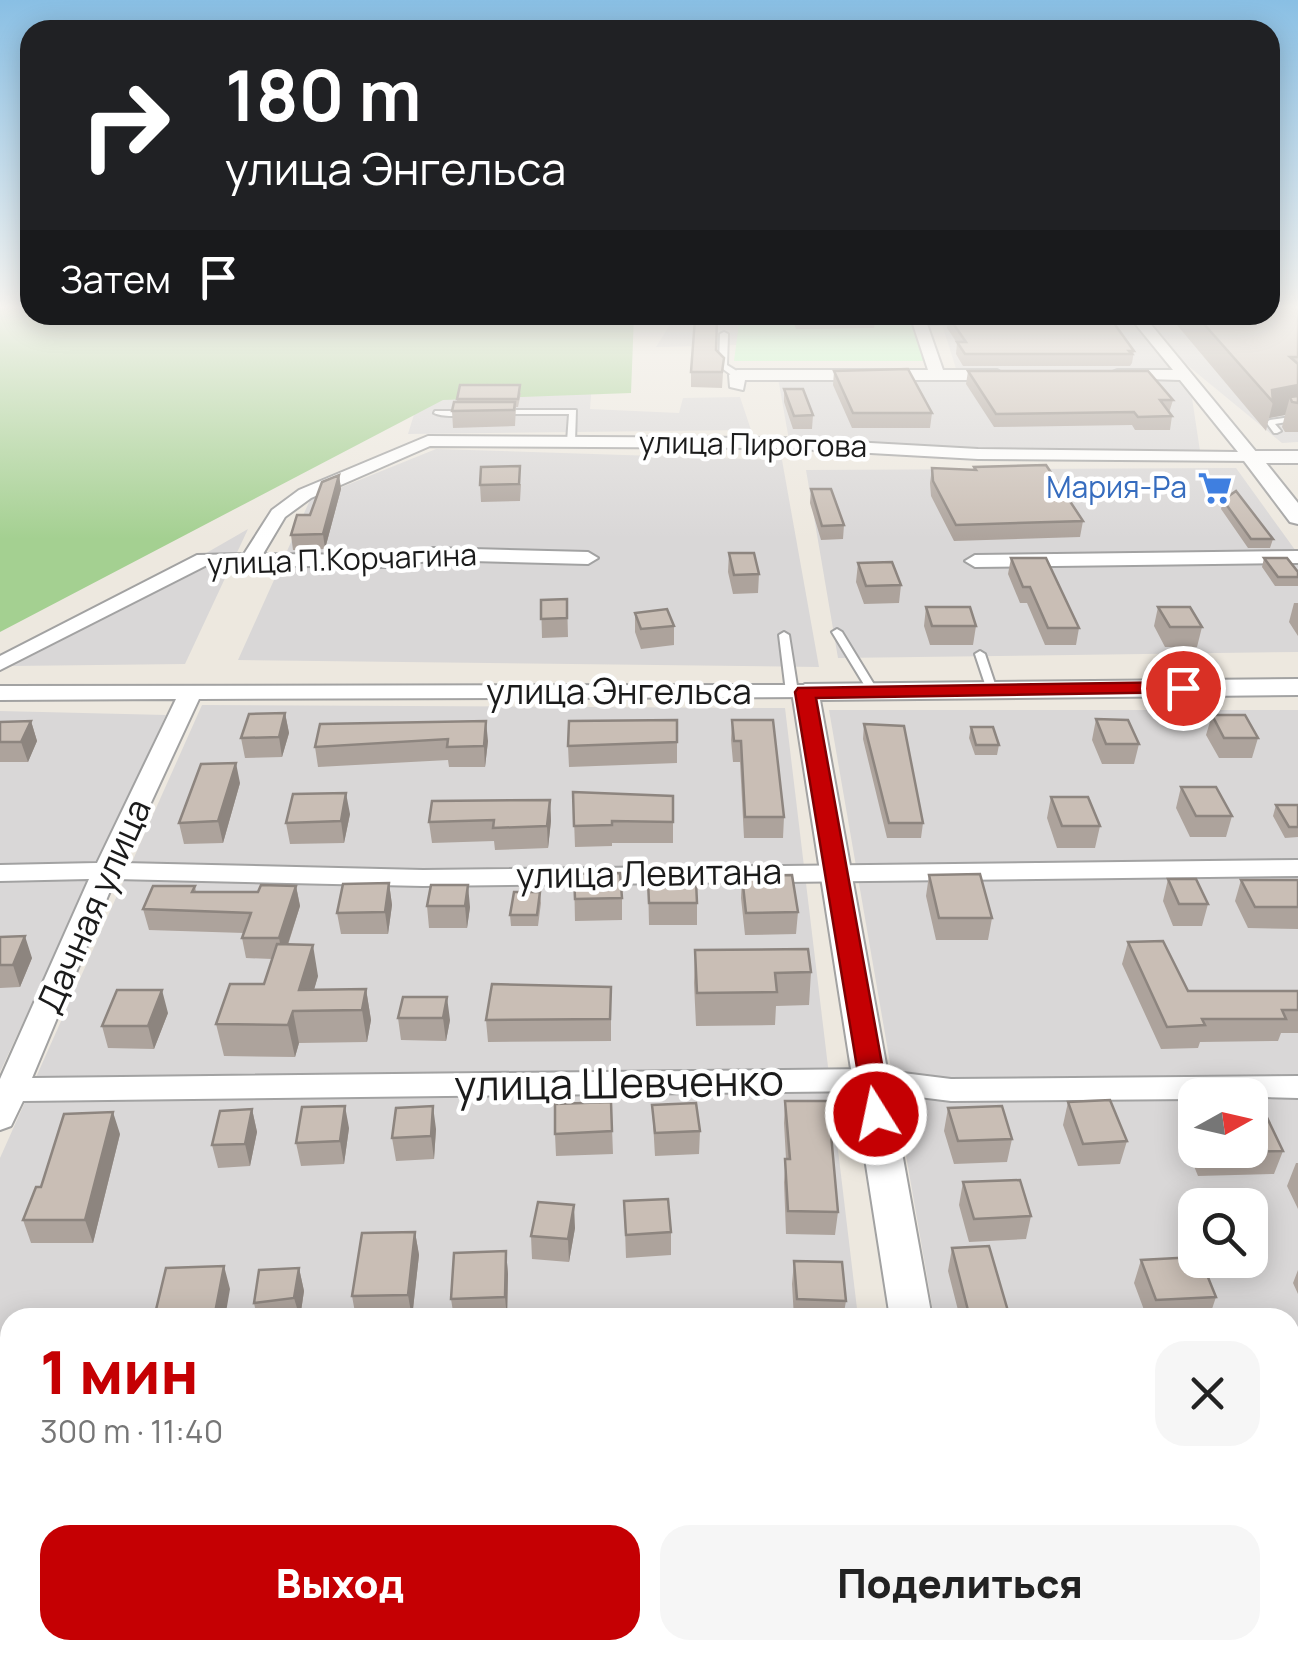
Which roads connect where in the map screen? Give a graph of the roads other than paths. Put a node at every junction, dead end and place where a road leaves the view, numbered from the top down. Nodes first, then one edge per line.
1 (1190, 384) edge
2 (476, 412) edge
3 (496, 412) edge
4 (438, 413) dead end
5 (1298, 418) edge
6 (1276, 431) dead end
7 (572, 442) junction
8 (992, 454) junction
9 (1252, 457) junction
10 (1298, 457) edge
11 (998, 472) edge
12 (1298, 516) edge
13 (1298, 557) edge
14 (588, 558) dead end
15 (250, 559) junction
16 (975, 561) dead end
17 (836, 632) dead end
18 (784, 635) dead end
19 (980, 654) dead end
20 (0, 664) edge
21 (1298, 687) edge
22 (992, 690) junction
23 (874, 691) junction
24 (799, 692) junction
25 (0, 693) edge
26 (190, 694) junction
27 (1298, 868) edge
28 (835, 870) junction
29 (106, 871) junction
30 (0, 873) edge
31 (871, 1080) junction
32 (1298, 1087) edge
33 (4, 1100) edge
34 (909, 1308) edge

1 - 9 street
2 - 4 lane
3 - 7 lane
5 - 6 lane
7 - 8 street, улица Пирогова
7 - 15 street, улица Пирогова
8 - 9 street, улица Пирогова
8 - 11 lane
9 - 10 street, улица Пирогова
9 - 12 street
13 - 16 street
14 - 15 street, улица П.Корчагина
15 - 20 street, улица П.Корчагина
17 - 23 lane
18 - 24 lane
19 - 22 lane
21 - 22 street, улица Энгельса
22 - 23 street, улица Энгельса
23 - 24 street, улица Энгельса
24 - 26 street, улица Энгельса
24 - 28 street
25 - 26 street, улица Энгельса
26 - 29 street, Дачная улица
27 - 28 street, улица Левитана
28 - 29 street, улица Левитана
28 - 31 street
29 - 30 street, улица Левитана
29 - 33 street, Дачная улица
31 - 32 street, улица Шевченко
31 - 33 street, улица Шевченко
31 - 34 street

